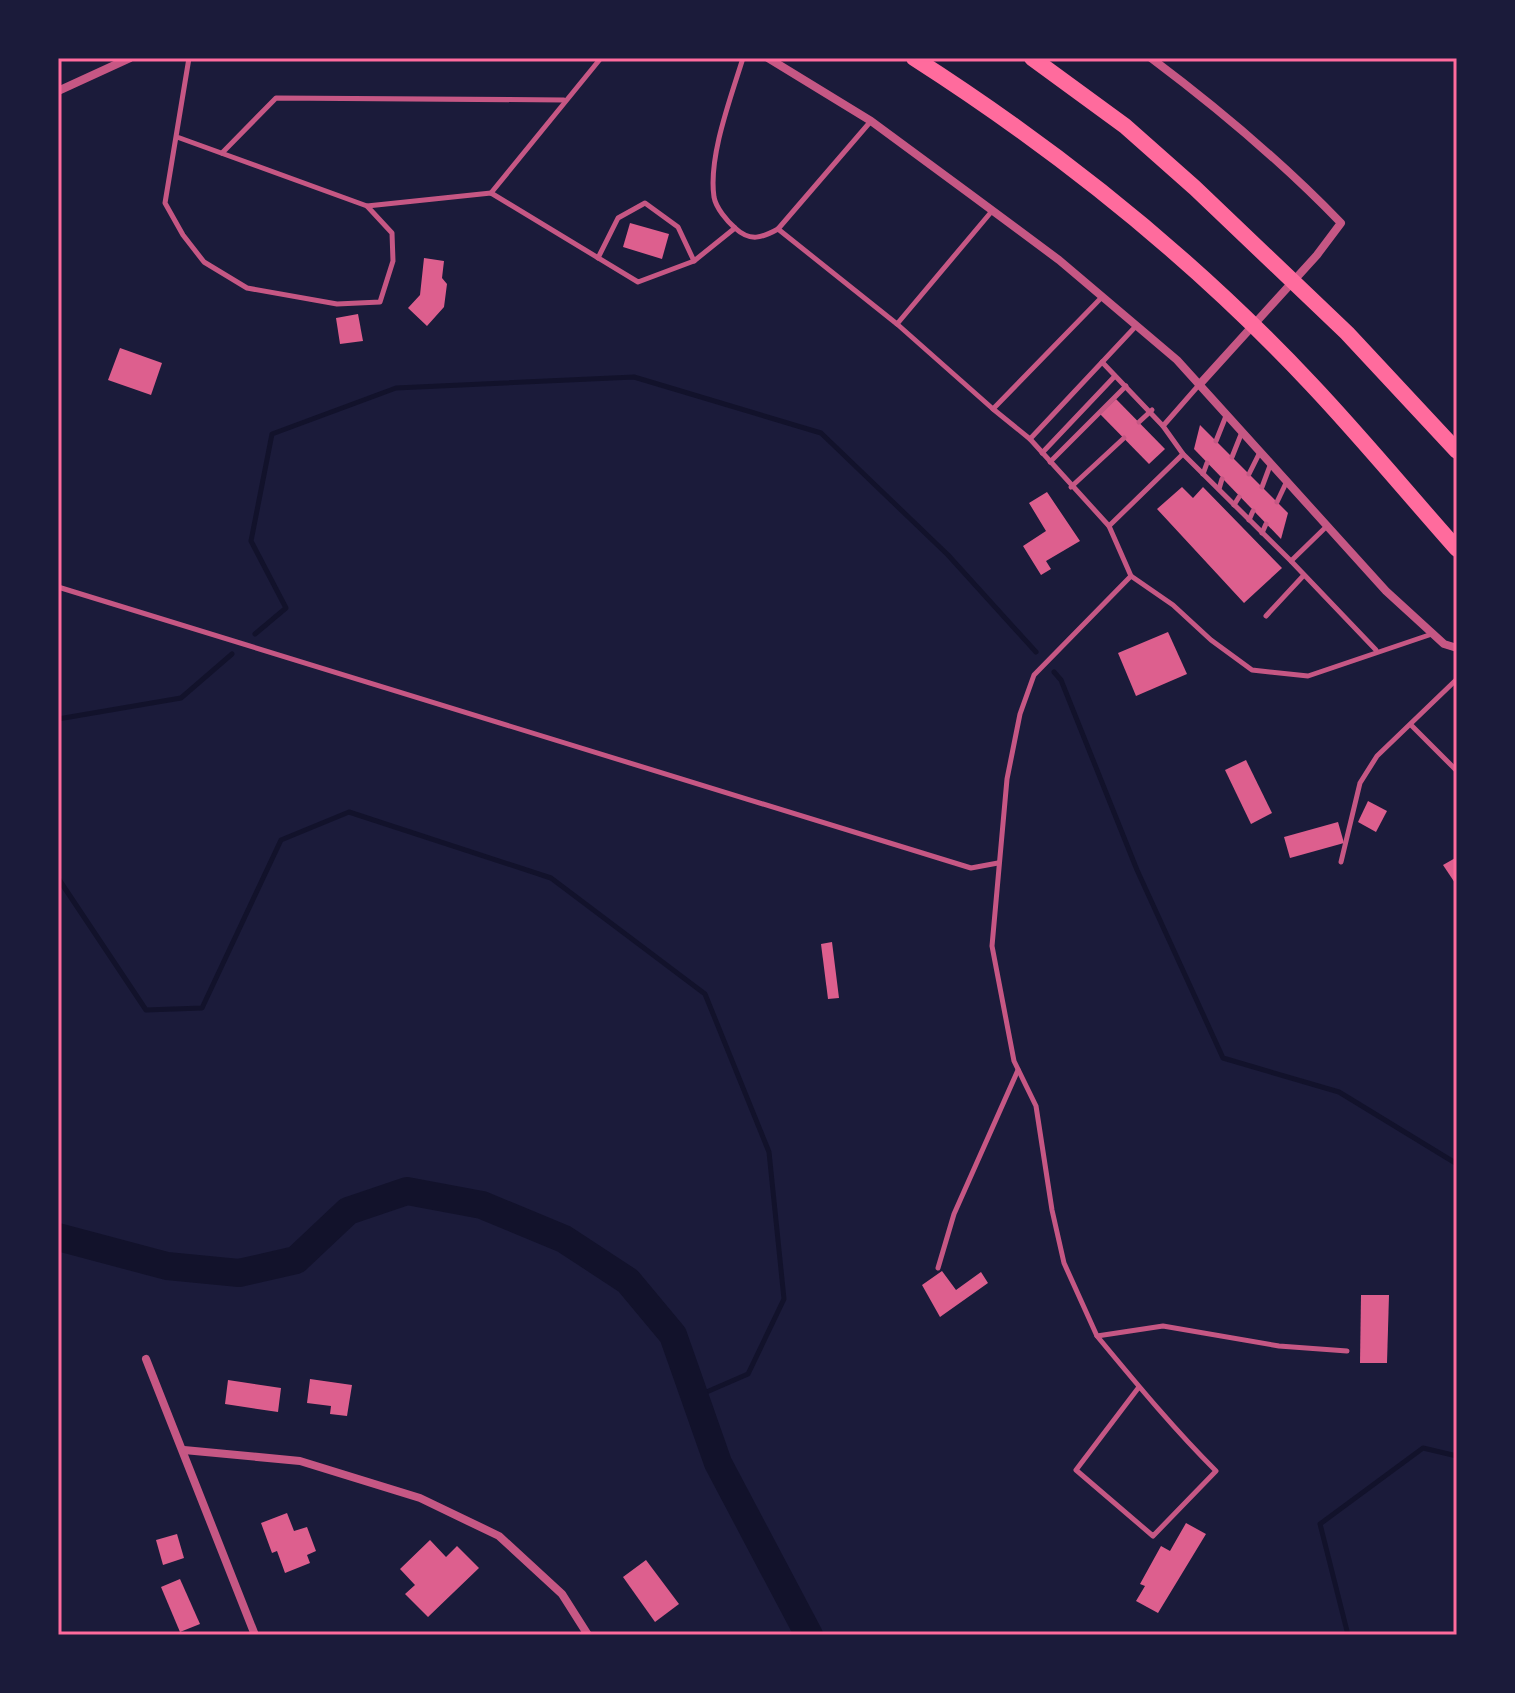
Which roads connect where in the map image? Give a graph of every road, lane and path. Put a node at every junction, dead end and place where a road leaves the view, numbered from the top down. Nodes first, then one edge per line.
1 (130, 58) edge
2 (189, 58) edge
3 (601, 58) edge
4 (743, 58) edge
5 (768, 58) edge
6 (914, 58) edge
7 (1032, 58) edge
8 (1151, 58) edge
9 (58, 91) edge
10 (564, 100) junction
11 (871, 121) junction
12 (177, 137) junction
13 (222, 153) junction
14 (491, 193) junction
15 (367, 206) junction
16 (993, 211) junction
17 (735, 228) junction
18 (778, 229) junction
19 (598, 258) junction
20 (694, 261) junction
21 (1292, 281) junction
22 (1102, 297) junction
23 (897, 324) junction
24 (1251, 324) junction
25 (1136, 326) junction
26 (1102, 362) junction
27 (1115, 376) junction
28 (1199, 385) junction
29 (1126, 386) junction
30 (993, 409) junction
31 (1152, 410) junction
32 (1227, 415) junction
33 (1139, 422) dead end
34 (1163, 426) junction
35 (1242, 432) junction
36 (1124, 438) dead end
37 (1030, 439) junction
38 (1216, 441) dead end
39 (1457, 451) edge
40 (1260, 452) junction
41 (1042, 453) junction
42 (1183, 454) junction
43 (1232, 457) dead end
44 (1050, 462) junction
45 (1207, 463) dead end
46 (1271, 463) junction
47 (1203, 474) junction
48 (1249, 474) dead end
49 (1222, 479) dead end
50 (1287, 481) junction
51 (1071, 487) junction
52 (1262, 487) dead end
53 (1219, 489) junction
54 (1239, 497) dead end
55 (1277, 502) dead end
56 (1234, 505) junction
57 (1253, 511) dead end
58 (1249, 520) junction
59 (1266, 524) dead end
60 (1109, 526) junction
61 (1327, 526) junction
62 (1262, 533) junction
63 (1457, 549) edge
64 (1291, 561) junction
65 (1304, 575) junction
66 (1131, 576) junction
67 (58, 587) edge
68 (1266, 616) dead end
69 (1433, 634) junction
70 (1457, 648) edge
71 (1376, 650) junction
72 (1457, 679) edge
73 (1412, 726) junction
74 (1457, 771) edge
75 (1341, 862) dead end
76 (998, 863) junction
77 (1018, 1069) junction
78 (938, 1268) dead end
79 (1097, 1336) junction
80 (1347, 1351) dead end
81 (146, 1359) dead end
82 (1139, 1387) junction
83 (184, 1450) junction
84 (255, 1635) edge
85 (588, 1635) edge

1 - 9 street
2 - 12 lane
3 - 10 lane
4 - 17 lane
5 - 11 street
6 - 24 highway
7 - 21 highway
8 - 21 street
10 - 13 lane
10 - 14 lane
11 - 16 street
11 - 18 lane
12 - 13 lane
12 - 15 lane
13 - 15 lane
14 - 15 lane
14 - 19 lane
16 - 22 street
16 - 23 lane
17 - 18 lane
17 - 20 lane
18 - 23 lane
19 - 20 lane
19 - 20 lane
21 - 24 street
21 - 39 highway
22 - 25 street
22 - 30 lane
23 - 30 lane
24 - 28 street
24 - 63 highway
25 - 26 lane
25 - 28 street
26 - 27 lane
26 - 37 lane
27 - 29 lane
27 - 41 lane
28 - 32 street
28 - 34 lane
29 - 31 lane
29 - 44 lane
30 - 37 lane
31 - 33 lane
31 - 34 lane
32 - 35 street
32 - 38 lane
34 - 42 lane
35 - 40 street
35 - 43 lane
36 - 51 lane
37 - 41 lane
40 - 46 street
40 - 48 lane
41 - 44 lane
42 - 47 lane
42 - 60 lane
44 - 51 lane
45 - 47 lane
46 - 50 street
46 - 52 lane
47 - 53 lane
49 - 53 lane
50 - 55 lane
50 - 61 street
51 - 60 lane
53 - 56 lane
54 - 56 lane
56 - 58 lane
57 - 58 lane
58 - 62 lane
59 - 62 lane
60 - 66 lane
61 - 64 lane
61 - 69 street
62 - 64 lane
64 - 65 lane
65 - 68 lane
65 - 71 lane
66 - 71 lane
66 - 76 lane
67 - 76 lane
69 - 70 street
69 - 71 lane
72 - 73 lane
73 - 74 lane
73 - 75 lane
76 - 77 lane
77 - 78 lane
77 - 79 lane
79 - 80 lane
79 - 82 lane
81 - 83 street
82 - 82 lane
83 - 84 street
83 - 85 street

